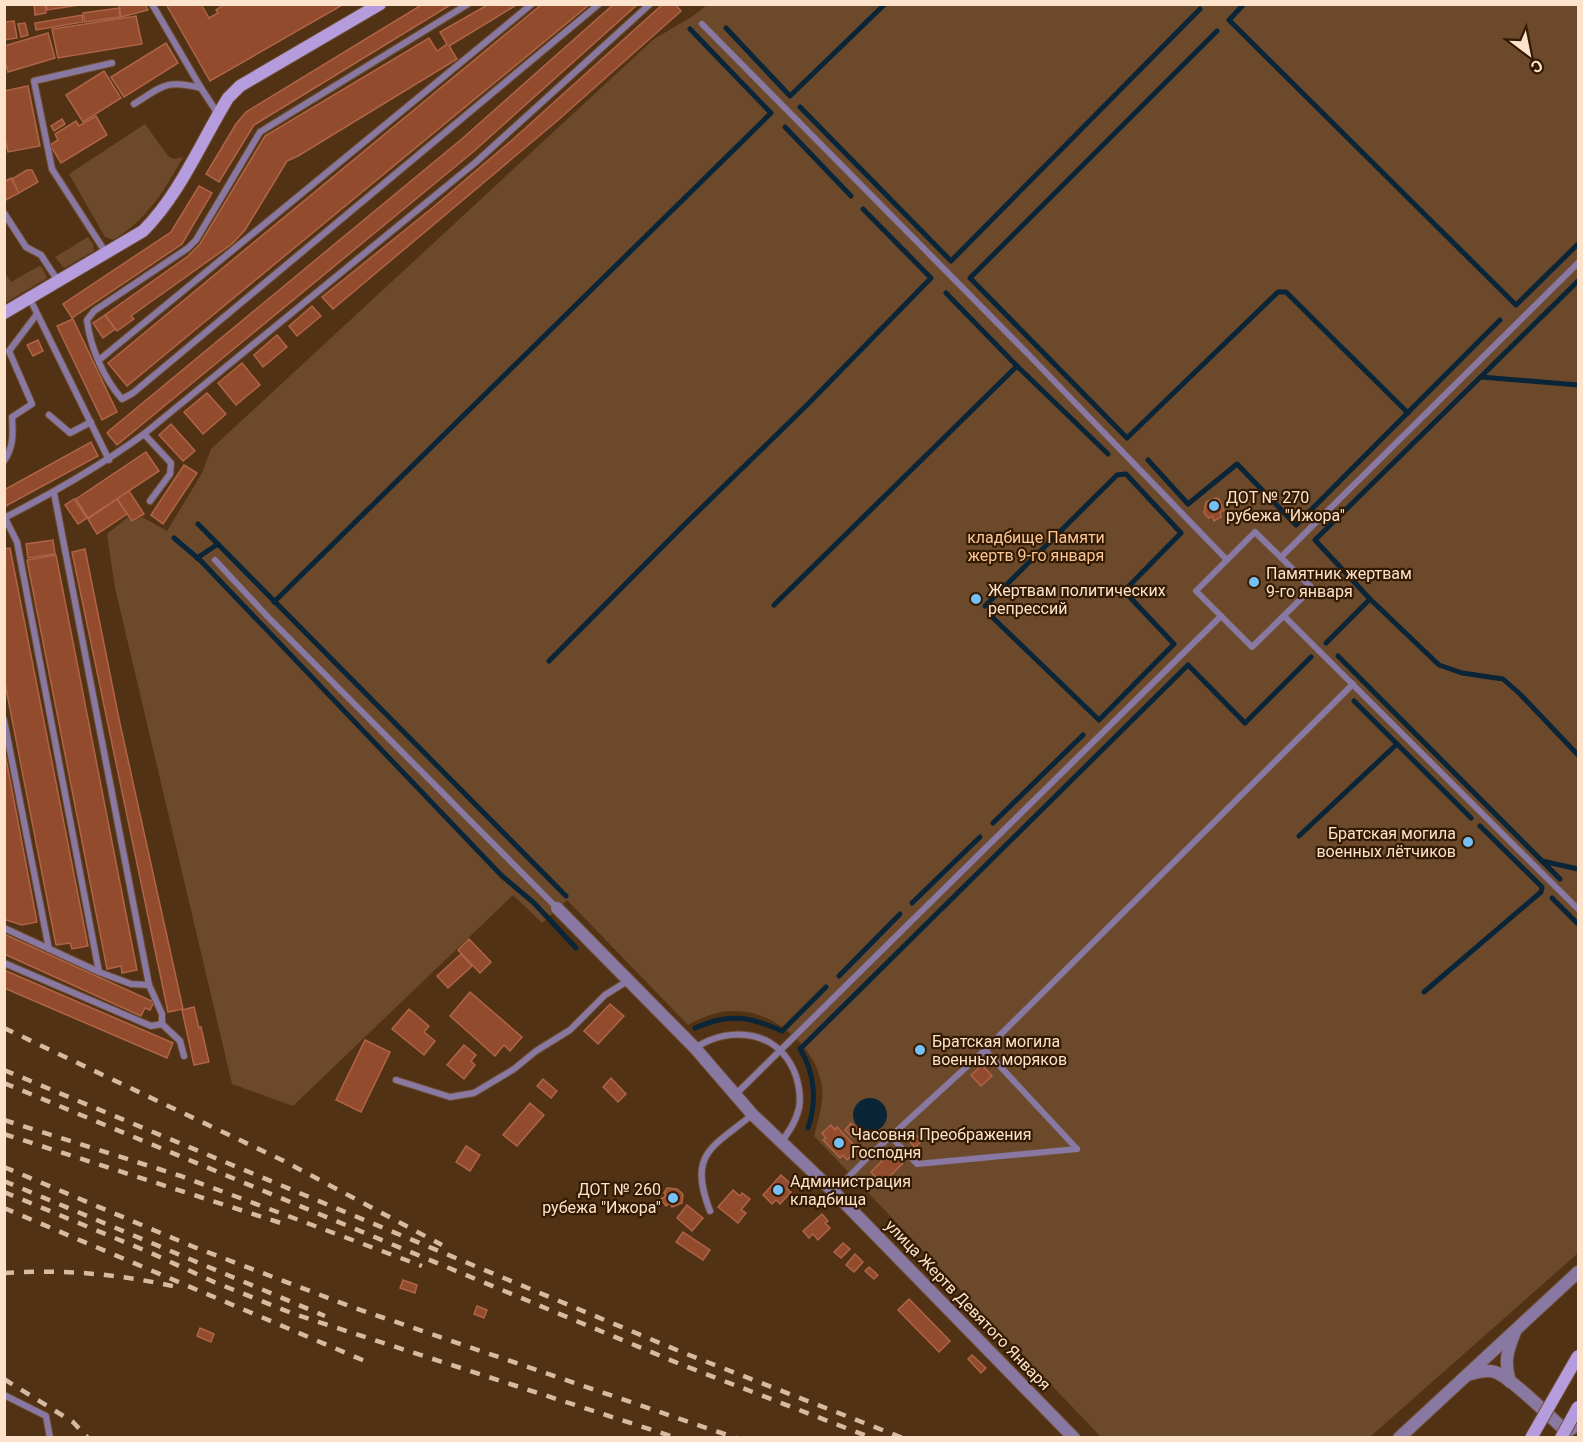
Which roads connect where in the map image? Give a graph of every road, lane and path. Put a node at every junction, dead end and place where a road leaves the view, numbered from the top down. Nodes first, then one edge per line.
1 (152, 4) edge
2 (380, 4) edge
3 (468, 4) edge
4 (532, 4) edge
5 (599, 4) edge
6 (650, 4) edge
7 (702, 24) dead end
8 (112, 63) dead end
9 (201, 88) junction
10 (134, 104) dead end
11 (218, 115) junction
12 (4, 213) edge
13 (106, 254) junction
14 (1578, 263) edge
15 (58, 282) junction
16 (30, 299) junction
17 (4, 314) edge
18 (37, 314) junction
19 (99, 360) junction
20 (49, 416) dead end
21 (91, 422) junction
22 (144, 434) junction
23 (109, 460) junction
24 (4, 461) edge
25 (54, 493) junction
26 (150, 501) dead end
27 (5, 518) edge
28 (1281, 557) junction
29 (215, 560) dead end
30 (1227, 560) junction
31 (1221, 616) junction
32 (1284, 616) junction
33 (1353, 684) junction
34 (4, 720) edge
35 (557, 908) joint
36 (1578, 909) edge
37 (4, 928) edge
38 (49, 949) junction
39 (4, 963) edge
40 (99, 972) junction
41 (629, 980) junction
42 (149, 986) junction
43 (162, 1024) junction
44 (695, 1048) junction
45 (985, 1050) junction
46 (780, 1051) junction
47 (184, 1056) dead end
48 (396, 1080) dead end
49 (735, 1095) junction
50 (752, 1114) junction
51 (891, 1137) junction
52 (782, 1141) junction
53 (834, 1192) junction
54 (710, 1211) dead end
55 (1578, 1272) edge
56 (1517, 1328) junction
57 (1578, 1356) edge
58 (1466, 1376) junction
59 (1510, 1382) junction
60 (4, 1395) edge
61 (1578, 1407) edge
62 (1571, 1431) edge
63 (50, 1437) edge
64 (1074, 1437) edge
65 (1399, 1437) edge
66 (1532, 1437) edge

1 - 9 lane
2 - 11 street
3 - 19 lane
4 - 19 lane
5 - 19 lane
6 - 22 lane
7 - 30 lane
8 - 13 lane
9 - 10 lane
9 - 11 lane
11 - 13 street
12 - 15 lane
13 - 15 street
14 - 28 lane
15 - 16 street
16 - 17 street
16 - 18 lane
18 - 21 lane
18 - 24 lane
20 - 21 lane
21 - 23 lane
22 - 23 lane
22 - 26 lane
23 - 25 lane
25 - 27 lane
25 - 42 lane
27 - 40 lane
28 - 30 lane
28 - 32 lane
29 - 35 lane
30 - 31 lane
31 - 32 lane
31 - 46 lane
32 - 33 lane
33 - 36 lane
33 - 45 lane
34 - 38 lane
35 - 41 street, улица Жертв Девятого Января
37 - 38 lane
38 - 40 lane
39 - 43 lane
40 - 42 lane
41 - 44 street, улица Жертв Девятого Января
41 - 48 lane
42 - 43 lane
43 - 47 lane
44 - 46 lane
44 - 49 street, улица Жертв Девятого Января
45 - 51 lane
45 - 51 lane
46 - 49 lane
46 - 52 lane
49 - 50 street, улица Жертв Девятого Января
50 - 52 street, улица Жертв Девятого Января
50 - 54 lane
51 - 53 lane
52 - 53 street, улица Жертв Девятого Января
53 - 64 street, улица Жертв Девятого Января
55 - 56 street
56 - 58 street
56 - 59 street
57 - 66 street, bridge
58 - 59 street
58 - 65 street
59 - 62 street
60 - 63 lane
61 - 62 street, bridge

